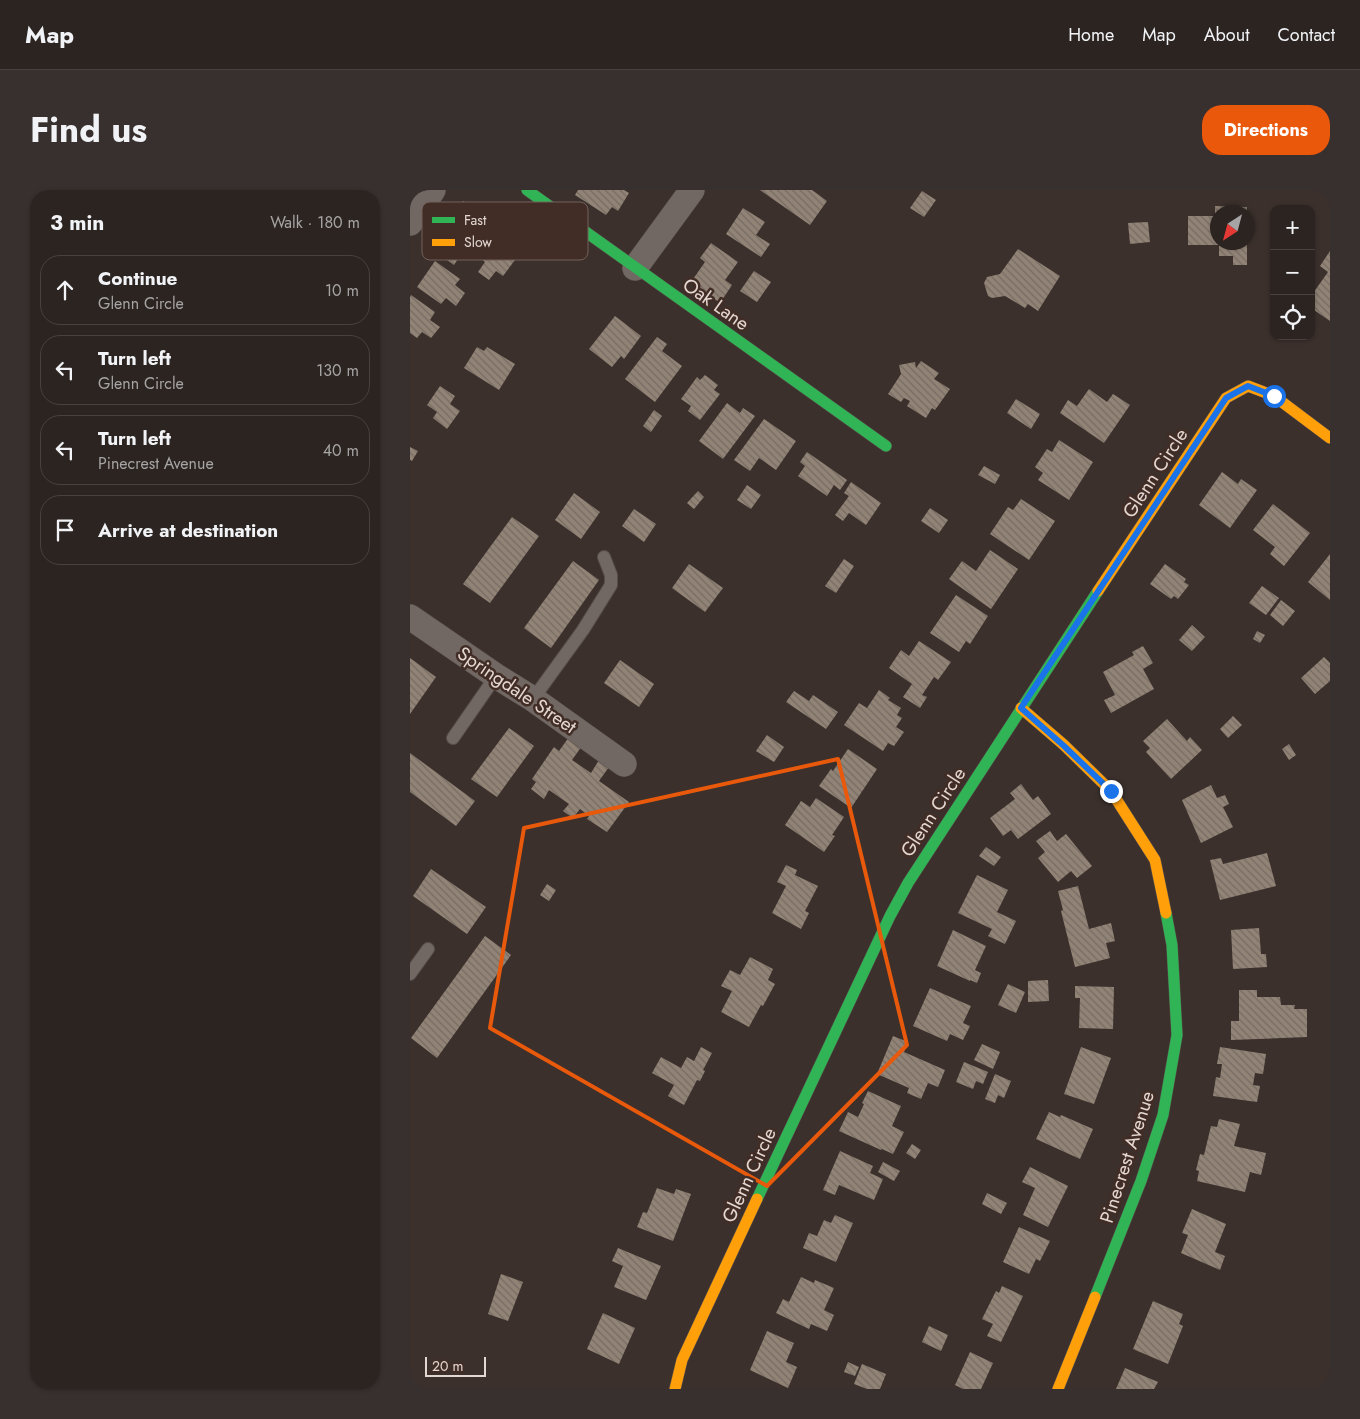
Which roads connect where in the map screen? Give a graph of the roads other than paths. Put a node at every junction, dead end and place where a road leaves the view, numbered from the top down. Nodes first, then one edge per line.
1 (433, 190) edge
2 (527, 190) edge
3 (692, 190) edge
4 (425, 202) edge
5 (544, 202) edge
6 (422, 206) edge
7 (410, 223) edge
8 (588, 234) edge
9 (635, 268) junction
10 (1330, 438) edge
11 (886, 446) dead end
12 (604, 557) dead end
13 (410, 617) edge
14 (496, 676) junction
15 (533, 699) junction
16 (1021, 708) junction
17 (453, 738) dead end
18 (624, 764) dead end
19 (428, 949) dead end
20 (410, 974) edge
21 (675, 1389) edge
22 (1058, 1389) edge

1 - 4 street
2 - 5 street, Oak Lane
3 - 9 street
6 - 7 street
8 - 9 street, Oak Lane
9 - 11 street, Oak Lane
10 - 16 street, Glenn Circle
12 - 15 lane
13 - 14 street, Springdale Street
14 - 15 street, Springdale Street
14 - 17 lane
15 - 18 street, Springdale Street
16 - 21 street, Glenn Circle
16 - 22 street, Pinecrest Avenue
19 - 20 lane

